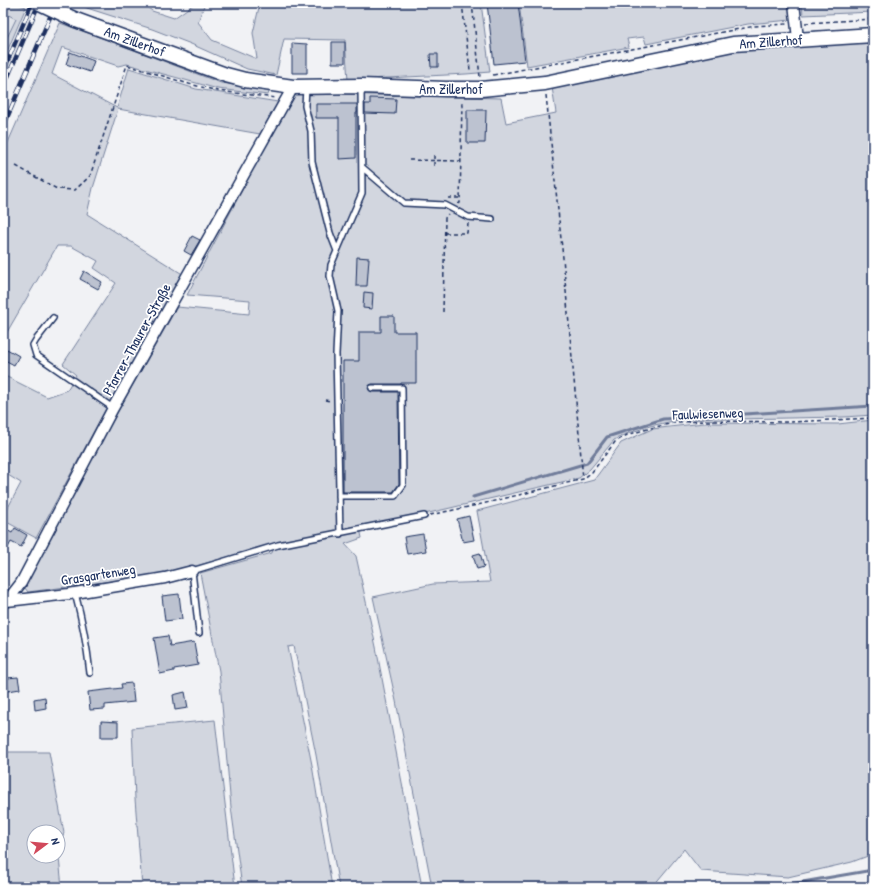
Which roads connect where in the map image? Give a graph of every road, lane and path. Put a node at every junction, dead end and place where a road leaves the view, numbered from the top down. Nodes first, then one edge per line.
1 (40, 3) edge
2 (462, 3) edge
3 (472, 3) edge
4 (794, 3) edge
5 (873, 35) edge
6 (798, 39) junction
7 (470, 70) dead end
8 (480, 78) dead end
9 (545, 83) junction
10 (361, 86) junction
11 (295, 91) junction
12 (434, 155) dead end
13 (409, 160) dead end
14 (434, 160) junction
15 (461, 161) dead end
16 (16, 166) dead end
17 (434, 166) dead end
18 (363, 168) junction
19 (468, 217) junction
20 (492, 219) dead end
21 (444, 233) dead end
22 (337, 251) junction
23 (53, 318) dead end
24 (372, 388) dead end
25 (114, 408) junction
26 (873, 418) edge
27 (583, 479) junction
28 (339, 496) junction
29 (424, 516) joint
30 (340, 534) junction
31 (192, 571) junction
32 (75, 593) junction
33 (5, 602) edge
34 (199, 633) dead end
35 (90, 673) dead end

1 - 11 street, Am Zillerhof, bridge
2 - 7 path
3 - 8 path
4 - 6 street
5 - 6 street, Am Zillerhof
6 - 9 street, Am Zillerhof
9 - 10 street, Am Zillerhof
9 - 27 path
10 - 11 street, Am Zillerhof
10 - 18 lane
11 - 16 path
11 - 22 lane
11 - 25 street, Pfarrer-Thaurer-Straße
12 - 14 path
13 - 14 path
14 - 15 path
14 - 17 path
18 - 19 lane
18 - 22 lane
19 - 20 lane
19 - 21 path
22 - 28 lane
23 - 25 lane
24 - 28 lane
25 - 33 street, Pfarrer-Thaurer-Straße
26 - 27 path, Faulwiesenweg
27 - 29 path
28 - 30 lane
29 - 30 lane
30 - 31 lane
31 - 32 street, Grasgartenweg
31 - 34 lane
32 - 33 street, Grasgartenweg
32 - 35 lane

